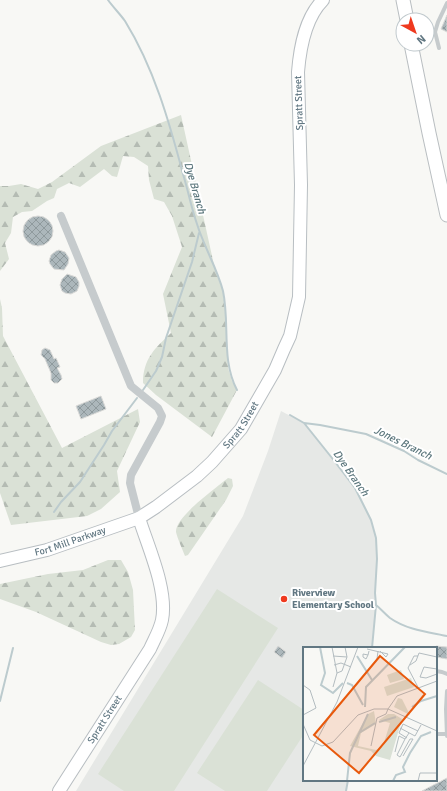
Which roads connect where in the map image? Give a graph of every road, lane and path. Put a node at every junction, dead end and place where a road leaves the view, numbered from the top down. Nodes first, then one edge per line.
1 (323, 0) edge
2 (403, 0) edge
3 (447, 3) edge
4 (405, 12) edge
5 (438, 48) dead end
6 (414, 52) edge
7 (447, 215) edge
8 (61, 216) dead end
9 (139, 518) junction
10 (0, 561) edge
11 (437, 671) edge
12 (447, 674) edge
13 (447, 691) edge
14 (437, 734) edge
15 (447, 735) edge
16 (59, 791) edge

1 - 9 main road, Spratt Street
2 - 4 main road
3 - 5 lane
6 - 7 main road
8 - 9 street
9 - 10 main road, Fort Mill Parkway
9 - 16 main road, Spratt Street
11 - 12 lane
13 - 15 lane
14 - 15 lane

